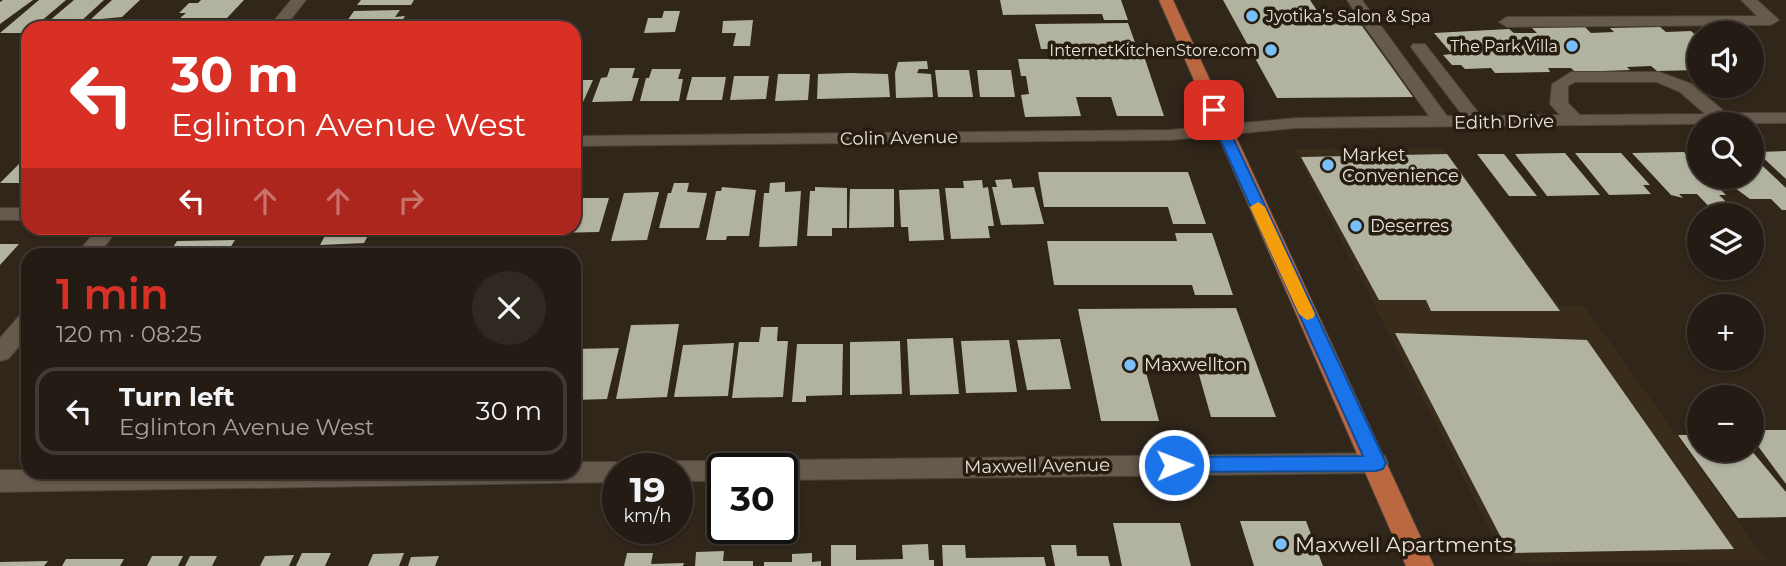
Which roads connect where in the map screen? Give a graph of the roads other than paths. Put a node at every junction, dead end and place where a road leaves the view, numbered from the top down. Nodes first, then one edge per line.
1 (299, 0) edge
2 (1166, 0) edge
3 (1354, 0) edge
4 (1748, 0) edge
5 (1370, 19) junction
6 (1328, 20) dead end
7 (282, 21) edge
8 (1507, 22) dead end
9 (1419, 47) dead end
10 (1715, 112) edge
11 (1764, 118) edge
12 (1786, 118) edge
13 (1687, 119) edge
14 (1576, 121) junction
15 (1477, 122) junction
16 (1443, 123) junction
17 (1223, 132) junction
18 (581, 141) edge
19 (0, 214) edge
20 (21, 214) edge
21 (21, 329) edge
22 (0, 353) edge
23 (1376, 463) junction
24 (798, 470) edge
25 (602, 472) edge
26 (581, 473) edge
27 (137, 479) edge
28 (0, 481) edge
29 (1420, 566) edge

1 - 7 street
2 - 17 main road
3 - 5 street
4 - 8 street
5 - 6 street
5 - 16 street
9 - 15 street
10 - 14 street
11 - 12 street, Edith Drive
13 - 14 street, Edith Drive
14 - 15 street, Edith Drive
15 - 16 street, Edith Drive
16 - 17 street, Edith Drive
17 - 18 street, Colin Avenue
17 - 23 main road
19 - 20 street
21 - 22 street
23 - 24 street, Maxwell Avenue
23 - 29 main road
25 - 26 street
27 - 28 street

